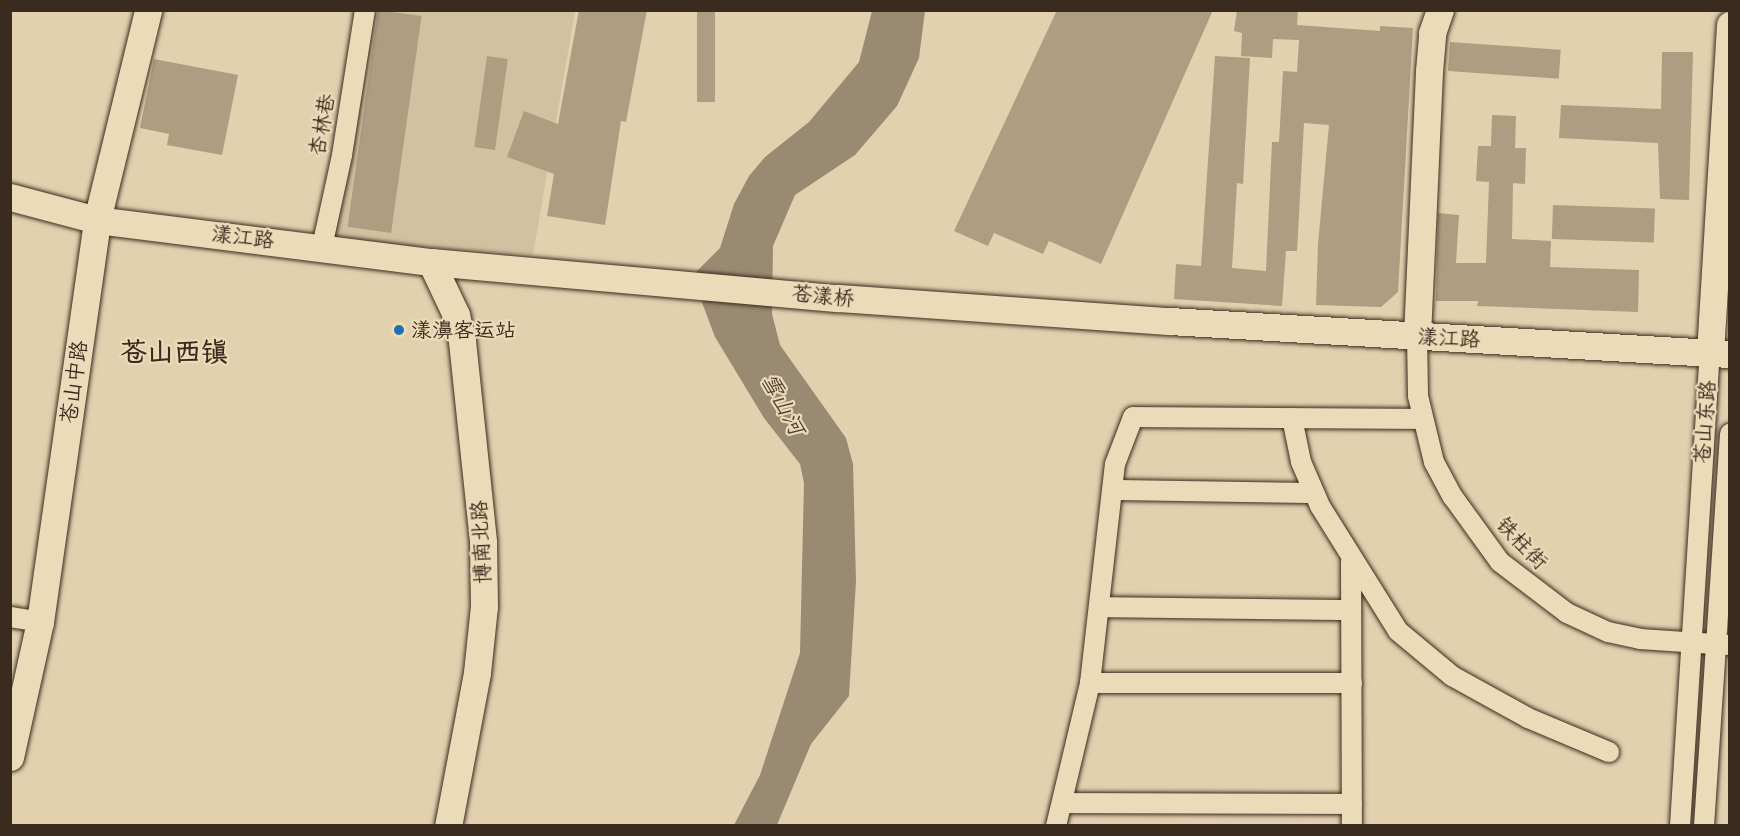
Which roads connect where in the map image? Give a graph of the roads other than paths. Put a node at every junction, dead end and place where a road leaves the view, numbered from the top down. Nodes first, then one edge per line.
1 (148, 10) edge
2 (365, 10) edge
3 (1440, 10) edge
4 (1730, 25) edge
5 (10, 197) edge
6 (98, 220) junction
7 (322, 247) junction
8 (431, 262) junction
9 (478, 266) joint
10 (1168, 321) joint
11 (1417, 336) junction
12 (1720, 353) edge
13 (1292, 418) junction
14 (1421, 419) junction
15 (1730, 434) edge
16 (1112, 490) junction
17 (1314, 493) junction
18 (1351, 561) junction
19 (1100, 607) junction
20 (1351, 610) junction
21 (10, 617) edge
22 (40, 622) junction
23 (1691, 643) junction
24 (1723, 645) edge
25 (1090, 683) junction
26 (1352, 684) junction
27 (1609, 752) dead end
28 (10, 757) edge
29 (1062, 803) junction
30 (1352, 804) junction
31 (1680, 823) edge
32 (1705, 824) edge
33 (448, 825) edge
34 (1056, 825) edge
35 (1352, 825) edge

1 - 6 main road, 苍山中路
2 - 7 street, 杏林巷
3 - 11 main road
4 - 12 main road, 苍山东路
5 - 6 main road, 漾江路
6 - 7 main road, 漾江路
6 - 22 main road, 苍山中路
7 - 8 main road, 漾江路
8 - 9 main road, 漾江路
8 - 33 main road, 博南北路
9 - 10 main road, 苍漾桥
10 - 11 main road, 漾江路
11 - 12 main road, 漾江路
11 - 14 street, 铁柱街
12 - 23 street, 苍山东路
13 - 14 street
13 - 16 street
13 - 17 street
14 - 23 street, 铁柱街
15 - 24 street, 苍山东路
16 - 17 street
16 - 19 street
17 - 18 street
18 - 20 street
18 - 27 street
19 - 20 street
19 - 25 street
20 - 26 street
21 - 22 street
22 - 28 main road, 苍山中路
23 - 24 street, 铁柱街
23 - 31 street, 苍山东路
24 - 32 street, 苍山东路
25 - 26 street
25 - 29 street
26 - 30 street
29 - 30 street
29 - 34 street
30 - 35 street

